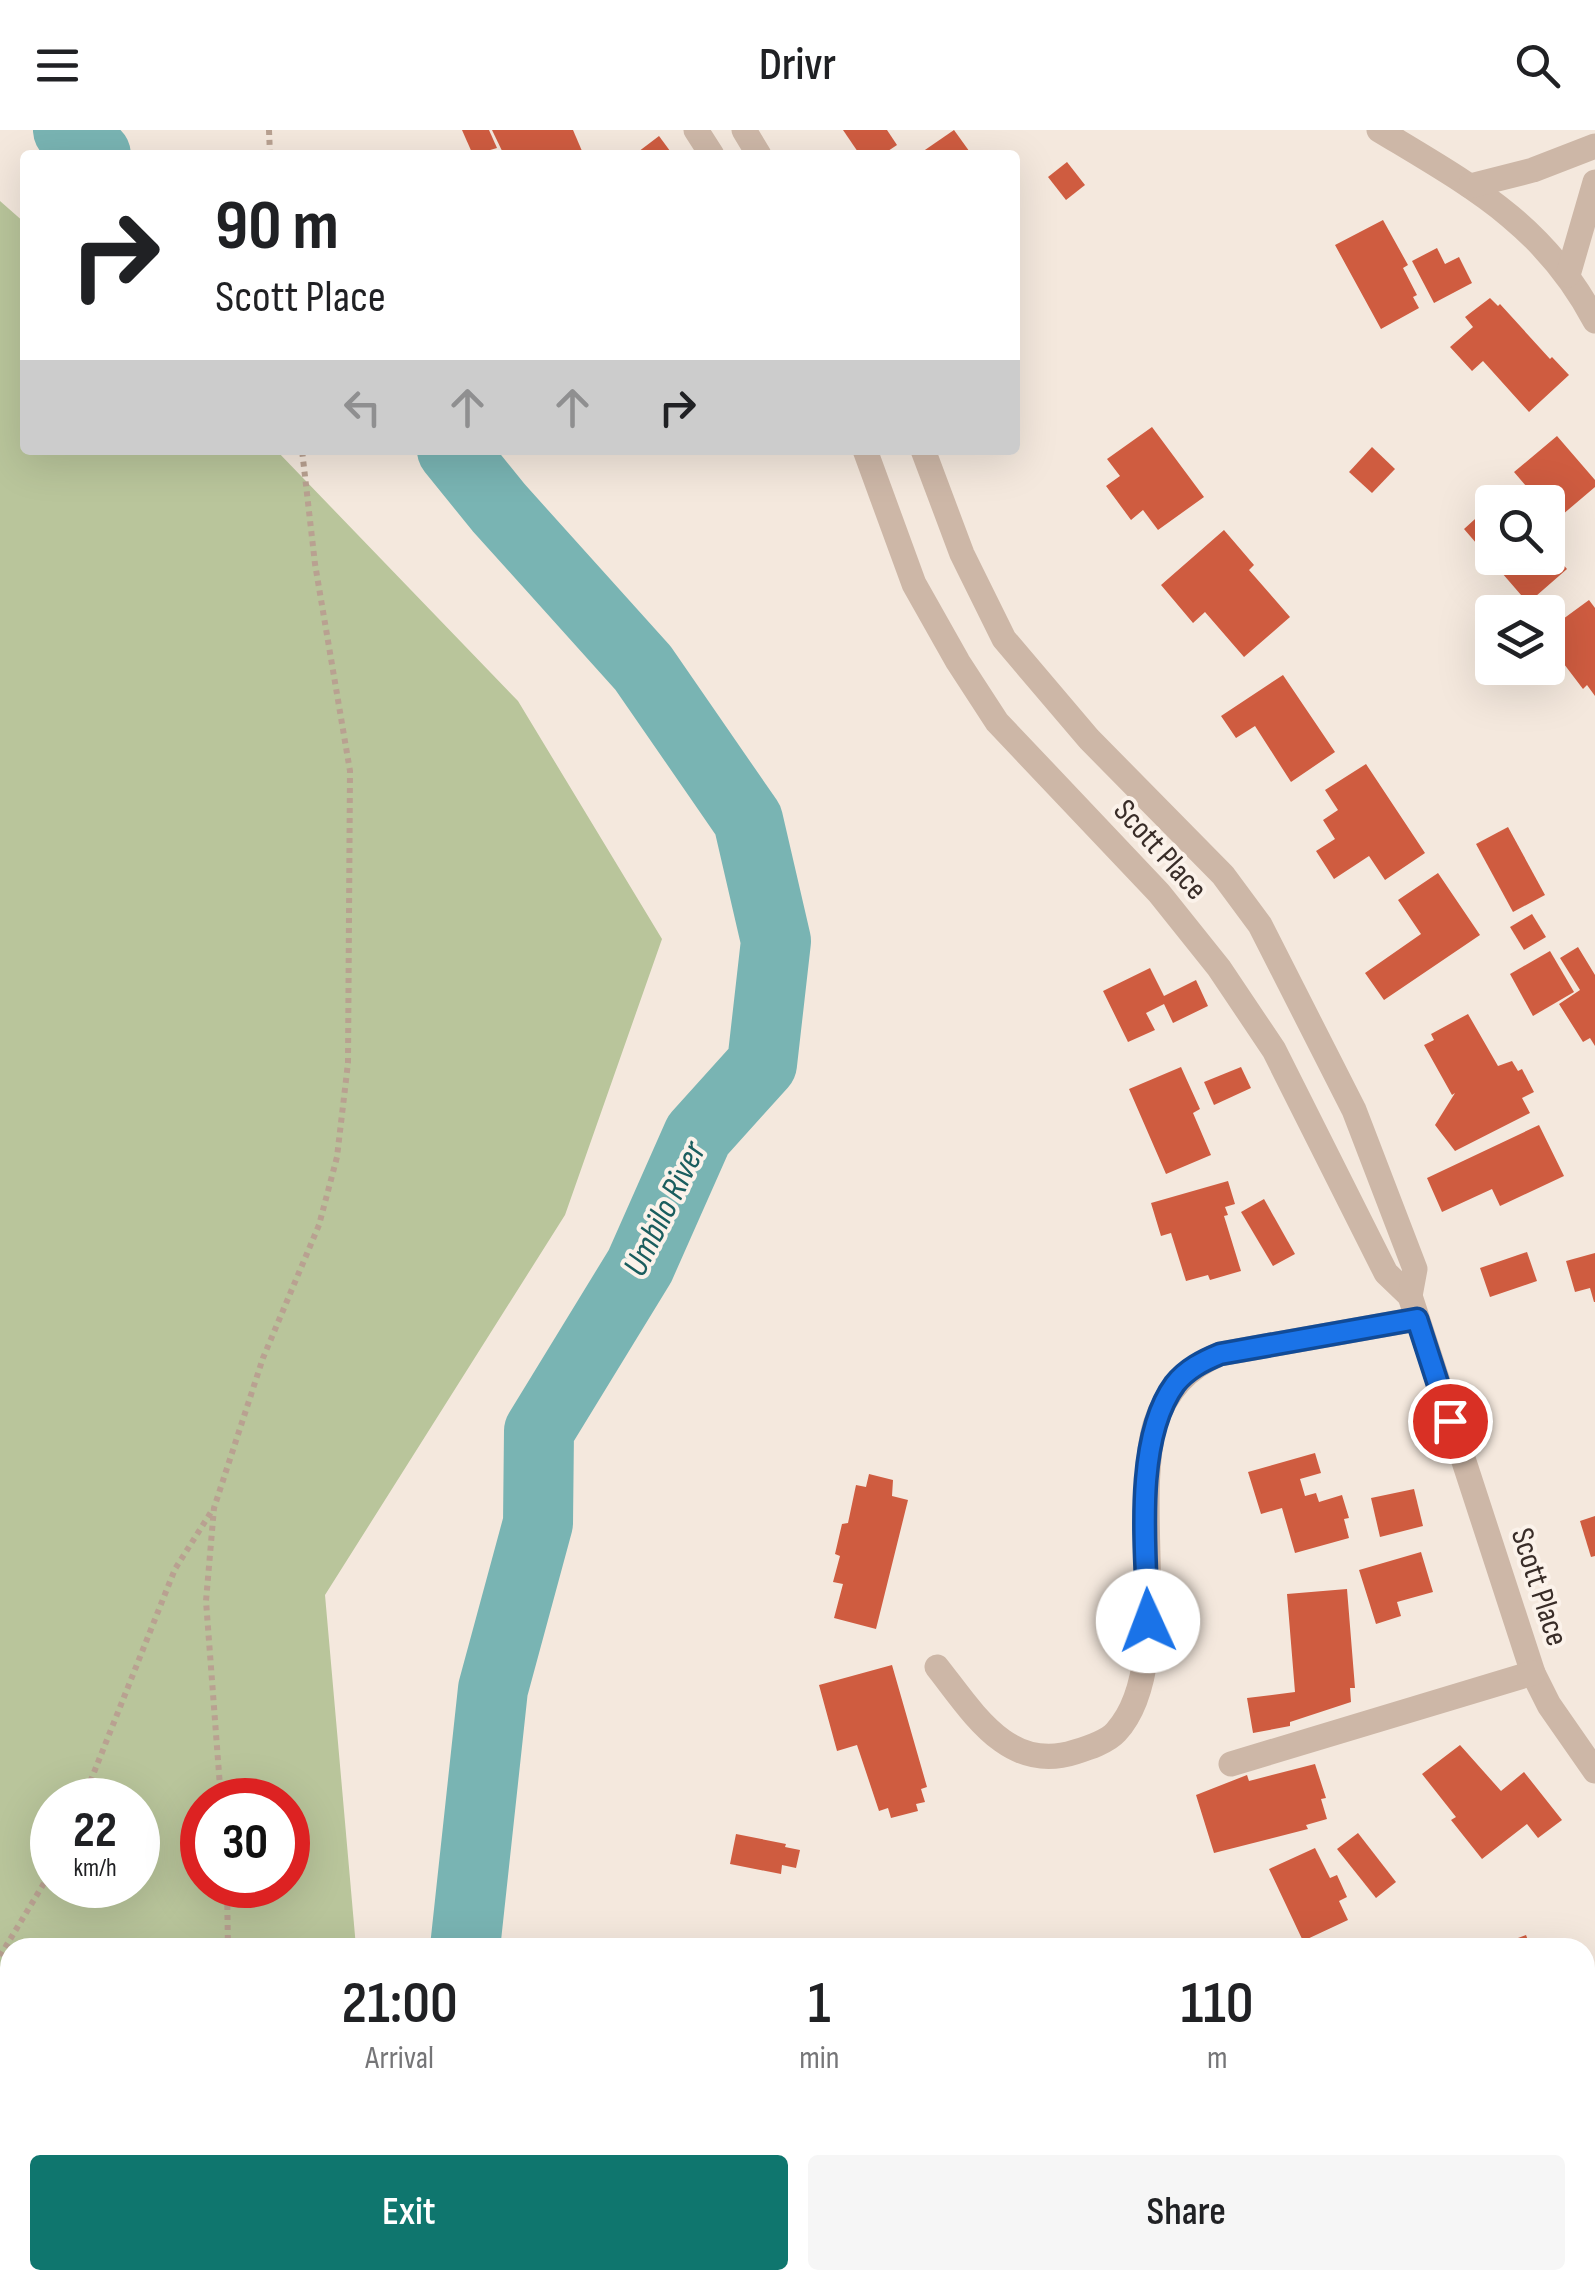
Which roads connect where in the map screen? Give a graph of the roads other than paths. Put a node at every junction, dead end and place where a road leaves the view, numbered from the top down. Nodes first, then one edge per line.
1 (1379, 130) edge
2 (1595, 146) edge
3 (1595, 182) edge
4 (1470, 186) junction
5 (1568, 275) junction
6 (1595, 322) edge
7 (867, 455) edge
8 (925, 455) edge
9 (1414, 1308) junction
10 (937, 1667) dead end
11 (1532, 1673) junction
12 (1231, 1764) dead end
13 (1595, 1771) edge

1 - 4 street
2 - 4 street
3 - 5 street
4 - 5 street
5 - 6 street
7 - 9 street, Scott Place
8 - 9 street, Scott Place
9 - 10 street
9 - 11 street, Scott Place
11 - 12 street
11 - 13 street, Scott Place

